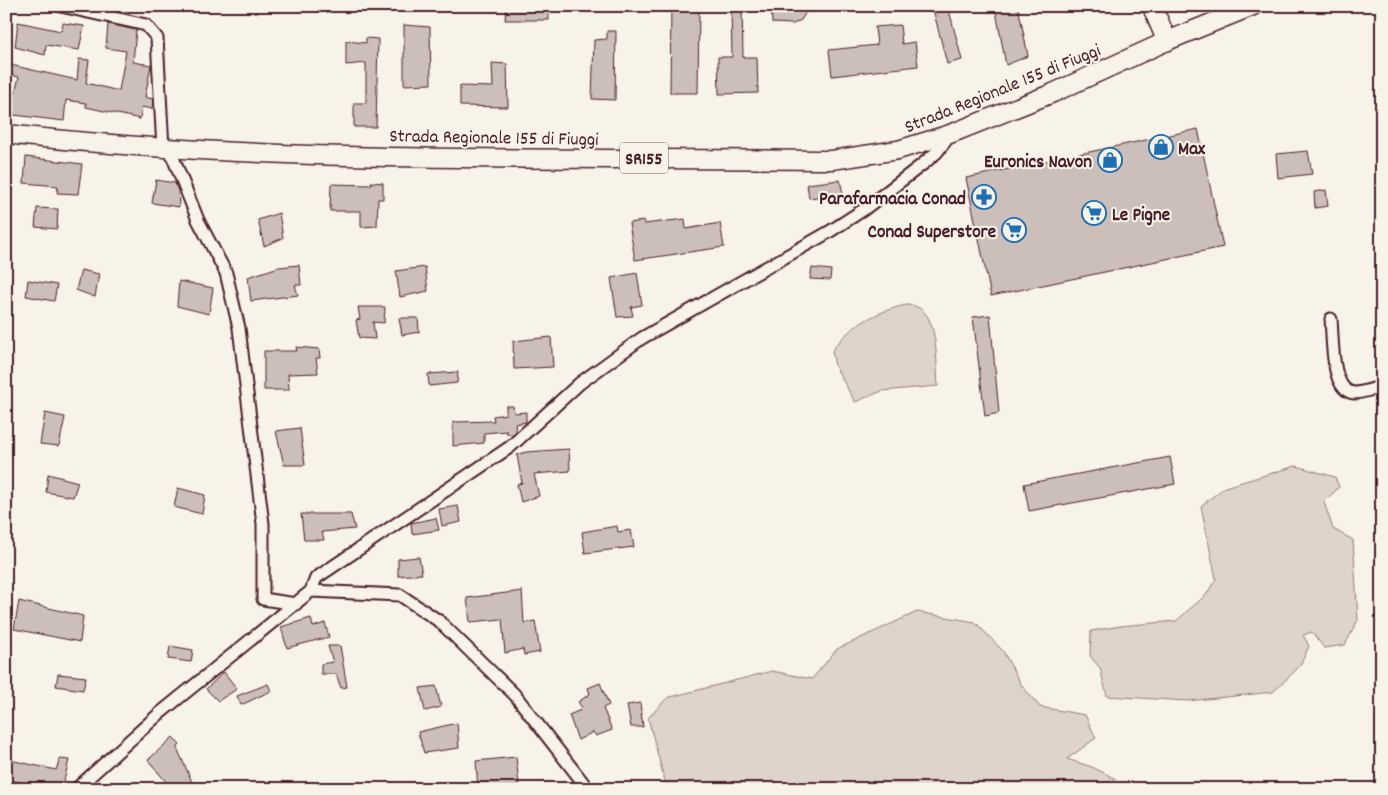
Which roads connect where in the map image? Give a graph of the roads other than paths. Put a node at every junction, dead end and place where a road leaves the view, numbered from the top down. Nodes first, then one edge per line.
1 (61, 6) edge
2 (1152, 6) edge
3 (1253, 6) edge
4 (1167, 41) junction
5 (6, 134) edge
6 (950, 134) junction
7 (166, 150) junction
8 (1331, 318) dead end
9 (1382, 387) edge
10 (312, 591) junction
11 (296, 604) junction
12 (76, 789) edge
13 (588, 789) edge

1 - 7 street
2 - 4 highway
3 - 4 main road, Strada Regionale 155 di Fiuggi / SR155
4 - 6 main road, Strada Regionale 155 di Fiuggi / SR155
5 - 7 main road, Strada Regionale 155 di Fiuggi / SR155
6 - 7 main road, Strada Regionale 155 di Fiuggi / SR155
6 - 10 street
7 - 11 street
8 - 9 street
10 - 11 street
10 - 13 street
11 - 12 street

